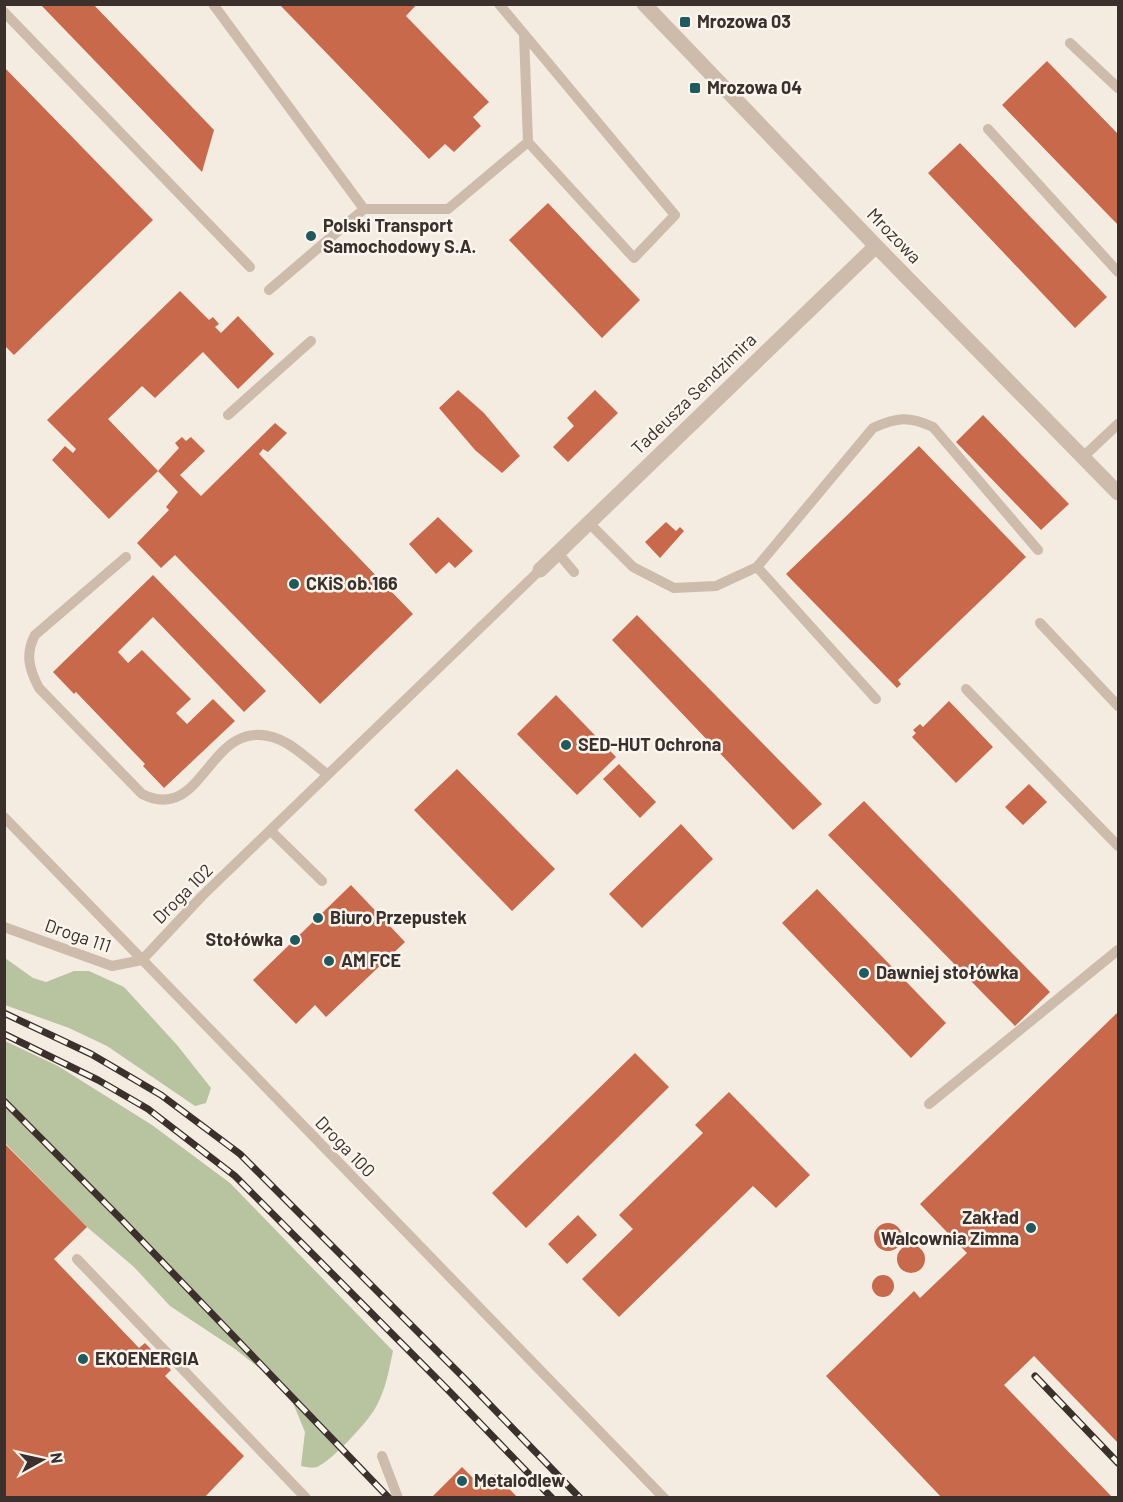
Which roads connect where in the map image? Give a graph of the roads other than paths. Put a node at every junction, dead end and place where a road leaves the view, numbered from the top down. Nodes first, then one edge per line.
1 (213, 4) edge
2 (499, 4) edge
3 (644, 4) edge
4 (4, 12) edge
5 (524, 34) junction
6 (1070, 43) dead end
7 (1119, 88) edge
8 (988, 129) dead end
9 (528, 142) junction
10 (364, 209) junction
11 (876, 246) junction
12 (250, 267) dead end
13 (1119, 272) edge
14 (269, 290) dead end
15 (310, 341) dead end
16 (228, 415) dead end
17 (1119, 424) edge
18 (1083, 457) junction
19 (1119, 493) edge
20 (589, 523) junction
21 (1038, 550) dead end
22 (558, 553) junction
23 (126, 557) dead end
24 (757, 567) junction
25 (540, 570) joint
26 (574, 572) dead end
27 (1040, 623) dead end
28 (966, 688) dead end
29 (876, 699) dead end
30 (1119, 706) edge
31 (327, 774) junction
32 (4, 817) edge
33 (271, 831) junction
34 (1119, 846) edge
35 (322, 882) dead end
36 (4, 927) edge
37 (1119, 950) edge
38 (142, 960) junction
39 (929, 1104) dead end
40 (77, 1259) dead end
41 (382, 1456) dead end
42 (306, 1497) edge
43 (398, 1497) edge
44 (664, 1497) edge

1 - 10 lane
2 - 5 lane
3 - 11 street, Mrozowa
4 - 12 lane
5 - 9 lane
5 - 9 lane
6 - 7 lane
8 - 13 lane
9 - 10 lane
10 - 14 lane
11 - 18 street, Mrozowa
11 - 20 street, Tadeusza Sendzimira
15 - 16 lane
17 - 18 lane
18 - 19 street, Mrozowa
20 - 22 street, Tadeusza Sendzimira
20 - 24 lane
21 - 24 lane
22 - 25 street, Tadeusza Sendzimira
22 - 26 lane
23 - 31 lane
24 - 29 lane
25 - 31 lane, Droga 102
27 - 30 lane
28 - 34 lane
31 - 33 lane, Droga 102
32 - 38 lane, Droga 100
33 - 35 lane
33 - 38 lane, Droga 102
36 - 38 lane, Droga 111
37 - 39 lane
38 - 44 lane, Droga 100
40 - 42 lane
41 - 43 lane

